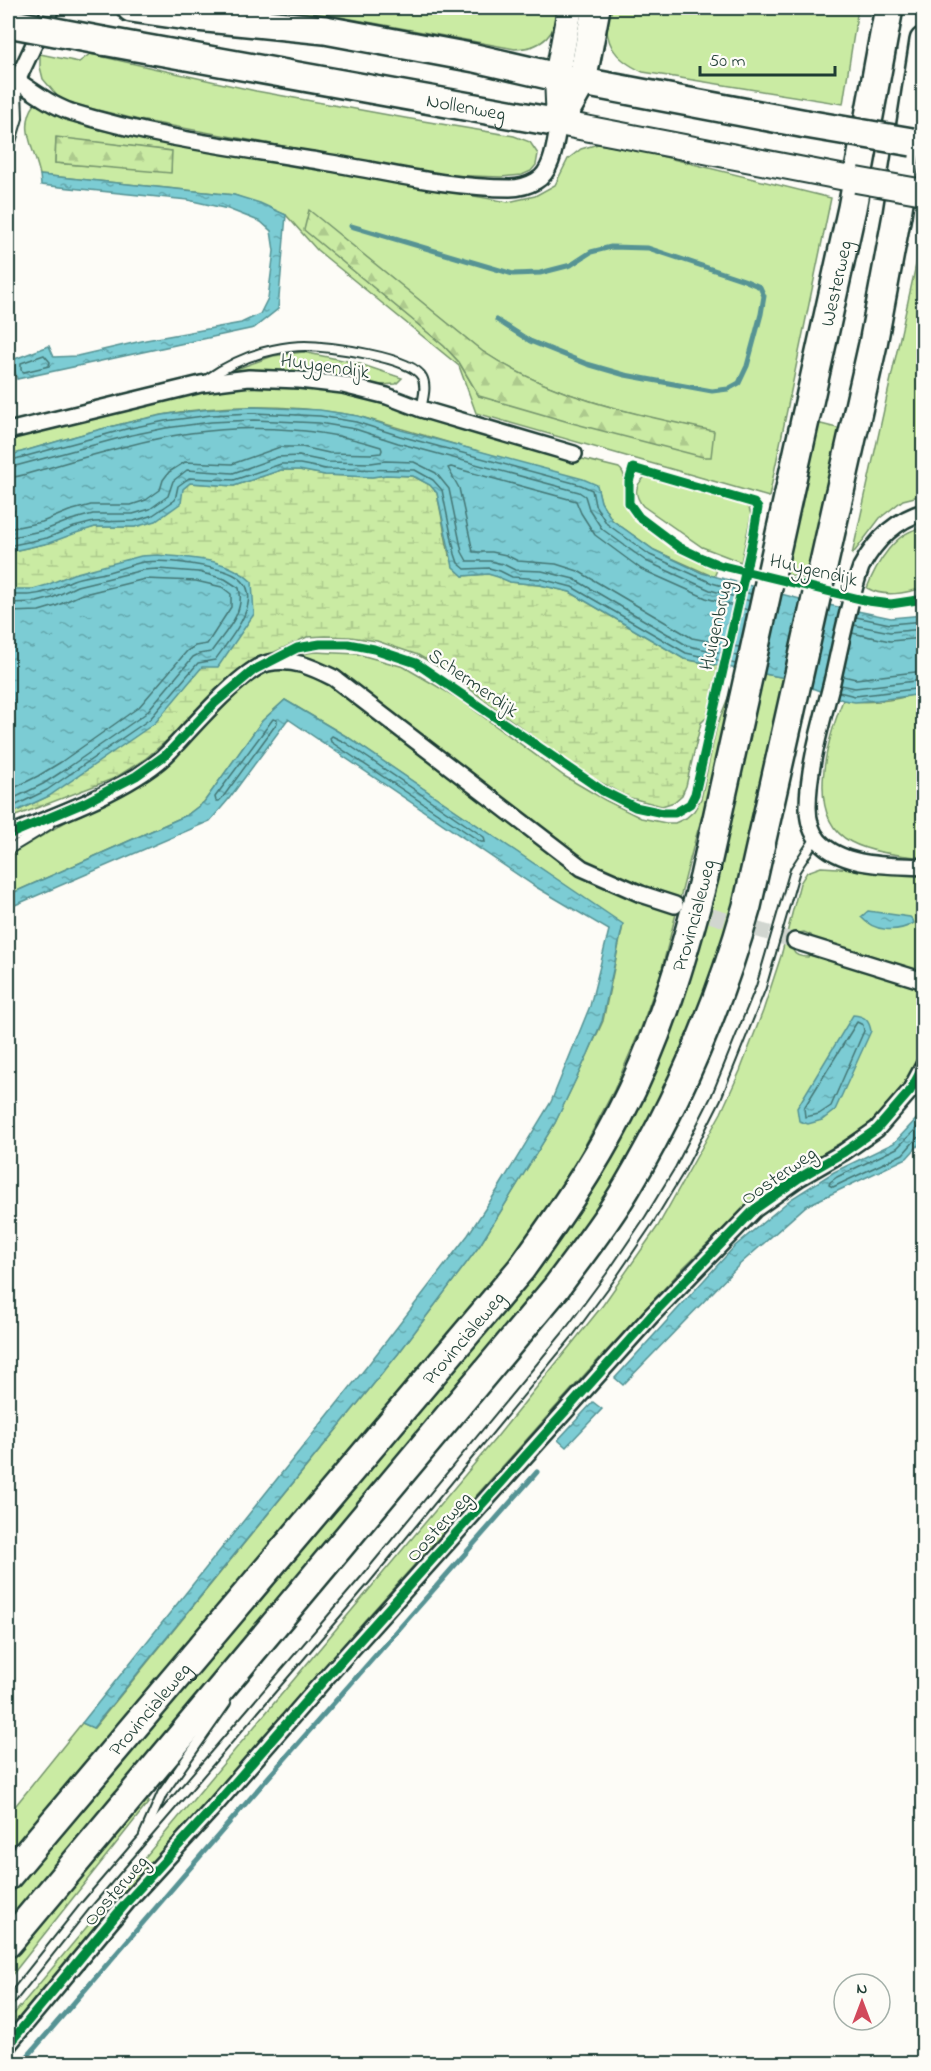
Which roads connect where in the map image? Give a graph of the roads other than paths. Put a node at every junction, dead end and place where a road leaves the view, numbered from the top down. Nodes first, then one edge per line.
1 (51, 8) edge
2 (131, 8) edge
3 (570, 8) edge
4 (596, 8) edge
5 (889, 8) edge
6 (8, 23) edge
7 (924, 41) edge
8 (921, 75) edge
9 (16, 80) junction
10 (570, 80) junction
11 (8, 100) edge
12 (559, 123) junction
13 (924, 145) edge
14 (8, 152) edge
15 (924, 192) edge
16 (201, 384) junction
17 (421, 409) junction
18 (8, 431) edge
19 (574, 454) dead end
20 (924, 512) edge
21 (743, 701) joint
22 (84, 803) junction
23 (8, 835) edge
24 (816, 838) junction
25 (8, 850) edge
26 (924, 867) edge
27 (675, 905) tunnel mouth
28 (795, 940) tunnel mouth
29 (924, 981) edge
30 (924, 1065) edge
31 (246, 1659) junction
32 (233, 1689) dead end
33 (228, 1699) dead end
34 (141, 1842) junction
35 (8, 1876) edge
36 (8, 1942) edge
37 (8, 2003) edge
38 (8, 2045) edge

1 - 9 street
2 - 10 highway
3 - 10 main road
4 - 10 highway
5 - 21 highway, Westerweg
6 - 12 highway, Nollenweg, bridge
7 - 8 highway
8 - 31 highway, Provincialeweg
9 - 11 street
9 - 12 street
9 - 14 lane
10 - 12 highway
10 - 13 highway, bridge
12 - 15 main road, Nollenweg, bridge
16 - 17 street, Huygendijk
16 - 17 lane
16 - 18 street, Huygendijk
17 - 19 street, Huygendijk
20 - 24 street, Huygendijk
21 - 35 highway, Provincialeweg
22 - 23 street
22 - 25 lane
22 - 27 street
24 - 26 street
24 - 34 lane
28 - 29 street
30 - 38 street, Oosterweg
31 - 32 lane, Provincialeweg
31 - 36 highway, Provincialeweg
33 - 34 lane
34 - 37 lane

